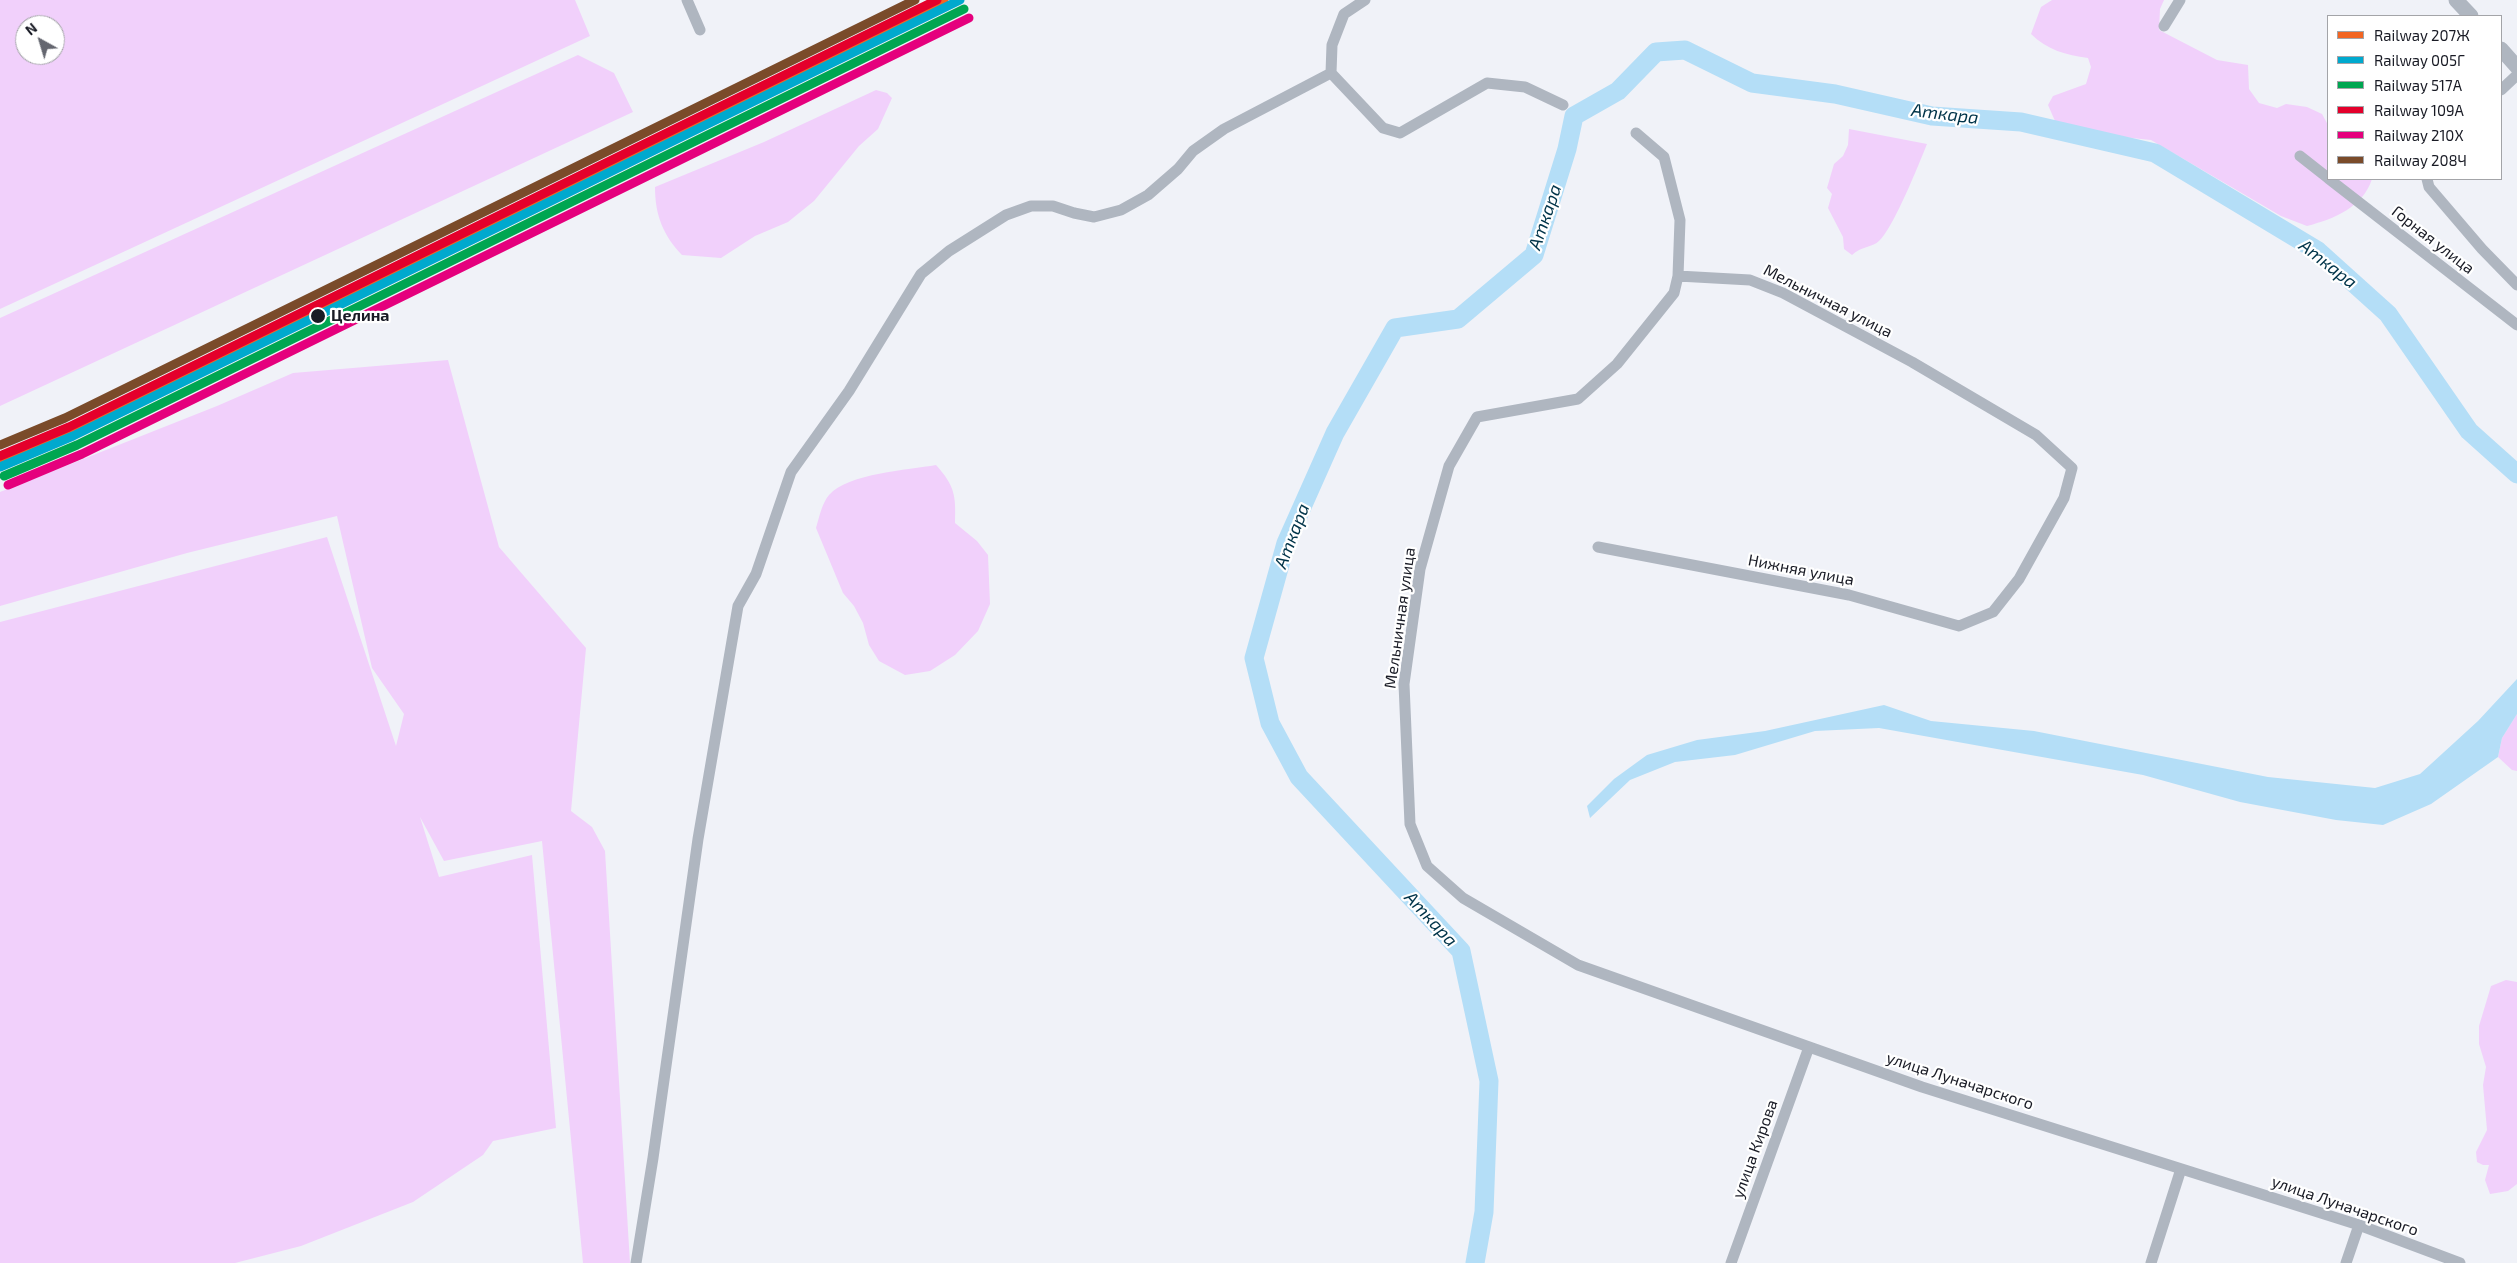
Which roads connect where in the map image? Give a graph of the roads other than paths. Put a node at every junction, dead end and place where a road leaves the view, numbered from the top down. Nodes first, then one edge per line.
1 (687, 0) edge
2 (1365, 0) edge
3 (2180, 0) edge
4 (2456, 0) edge
5 (2470, 15) edge
6 (2164, 26) dead end
7 (700, 30) dead end
8 (2502, 50) edge
9 (2517, 67) edge
10 (1331, 74) junction
11 (2517, 74) edge
12 (2502, 89) edge
13 (1564, 106) dead end
14 (1636, 133) dead end
15 (2300, 156) dead end
16 (2327, 176) edge
17 (2332, 180) edge
18 (2428, 180) edge
19 (1678, 276) junction
20 (2517, 285) edge
21 (2517, 325) edge
22 (1598, 547) dead end
23 (1993, 612) joint
24 (1410, 824) joint
25 (1809, 1047) junction
26 (2181, 1169) junction
27 (2359, 1225) junction
28 (636, 1263) edge
29 (1731, 1263) edge
30 (2151, 1263) edge
31 (2346, 1263) edge
32 (2460, 1263) edge

1 - 7 street
2 - 10 street
3 - 6 street
4 - 5 street
8 - 9 street
10 - 13 street
10 - 28 street
11 - 12 street
14 - 19 street
15 - 16 street, Горная улица
17 - 21 street, Горная улица
18 - 20 street
19 - 23 street, Мельничная улица
19 - 24 street, Мельничная улица
22 - 23 street, Нижняя улица
24 - 25 street, улица Луначарского
25 - 26 street, улица Луначарского
25 - 29 street, улица Кирова
26 - 27 street, улица Луначарского
26 - 30 street
27 - 31 street
27 - 32 street, улица Луначарского

